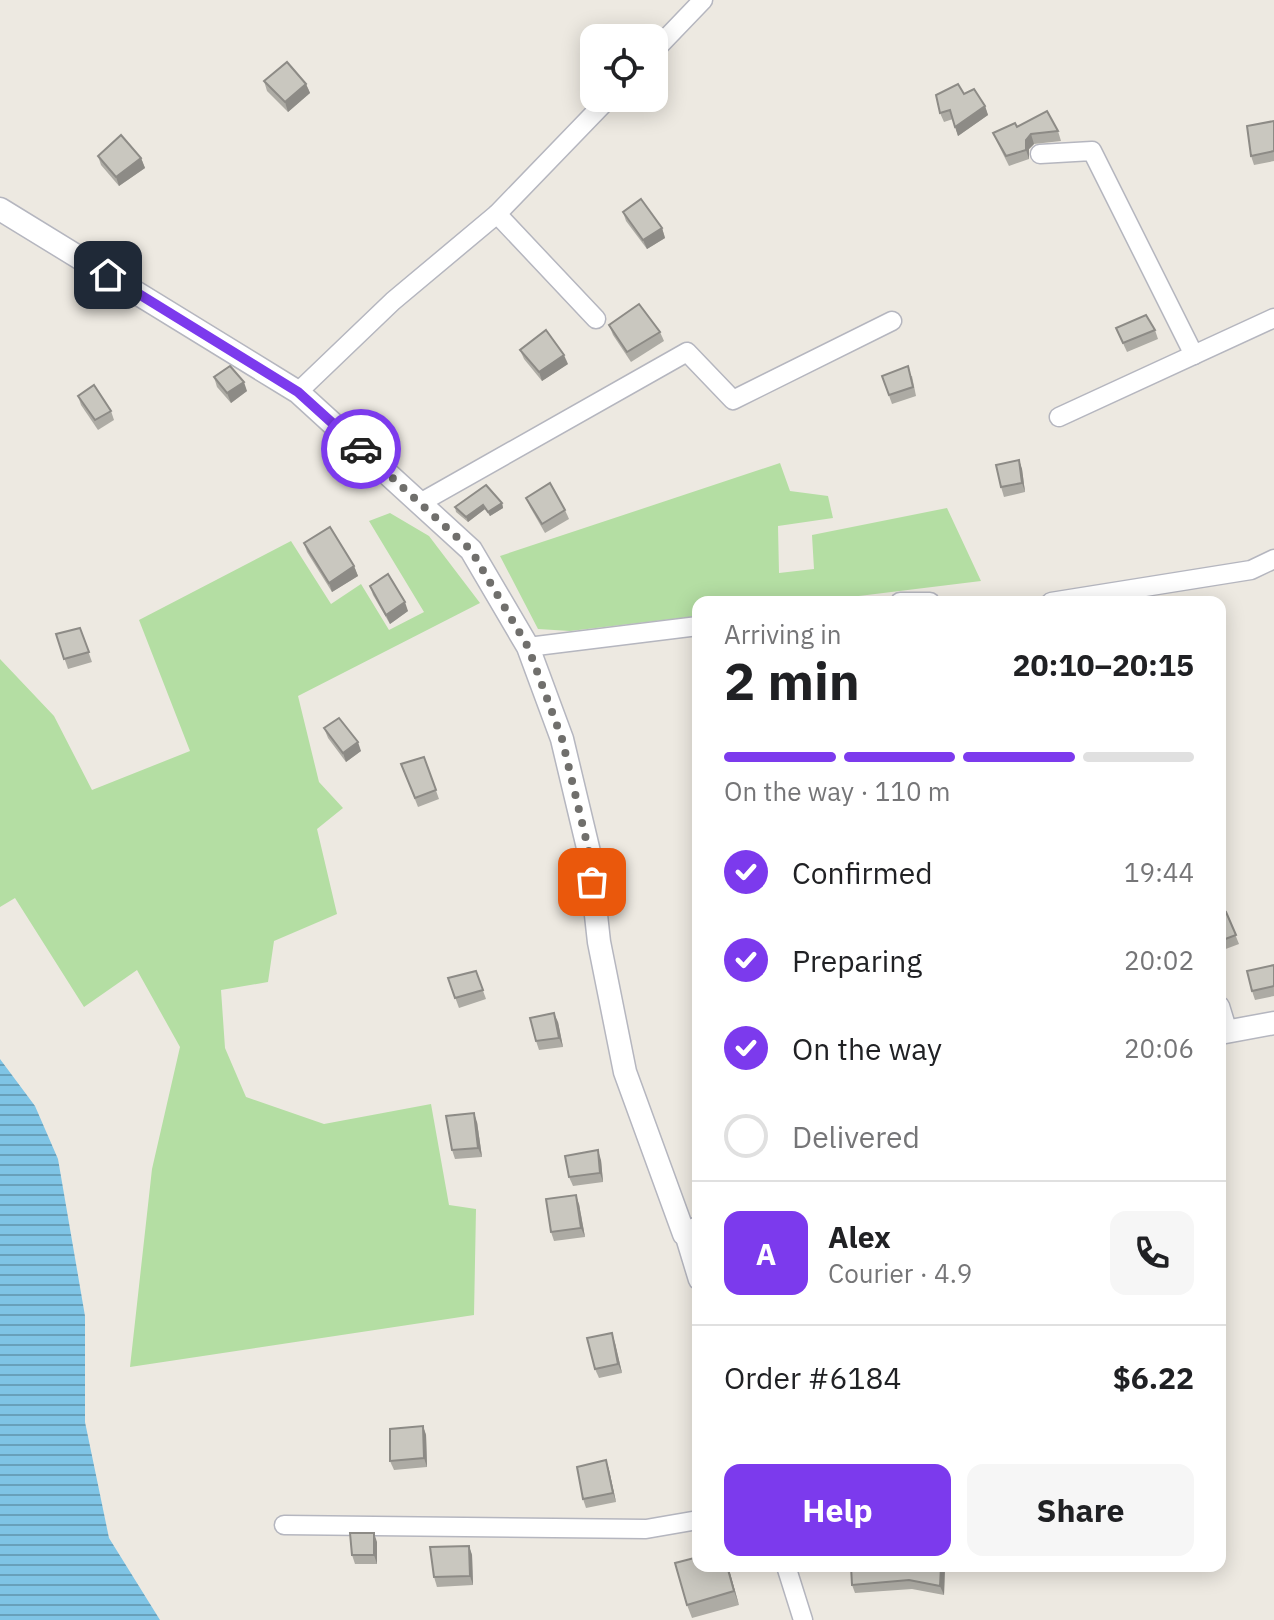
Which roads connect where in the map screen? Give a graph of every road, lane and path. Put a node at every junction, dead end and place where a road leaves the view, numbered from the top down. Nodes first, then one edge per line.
1 (703, 0) edge
2 (668, 36) edge
3 (595, 112) edge
4 (1040, 154) dead end
5 (0, 209) edge
6 (497, 214) junction
7 (1274, 318) edge
8 (596, 319) dead end
9 (892, 321) dead end
10 (1194, 355) junction
11 (298, 392) junction
12 (1059, 417) dead end
13 (420, 503) junction
14 (1274, 559) edge
15 (1088, 596) edge
16 (692, 627) edge
17 (528, 647) junction
18 (1274, 1023) edge
19 (1226, 1033) edge
20 (691, 1231) edge
21 (692, 1521) edge
22 (284, 1525) dead end
23 (788, 1572) edge
24 (803, 1620) edge

1 - 2 street
3 - 6 street
4 - 10 street
5 - 11 street
6 - 8 street
6 - 11 street
7 - 10 street
9 - 13 street
10 - 12 street
11 - 13 street
13 - 17 street
14 - 15 street
16 - 17 street
17 - 20 street
18 - 19 street
21 - 22 street
23 - 24 street

